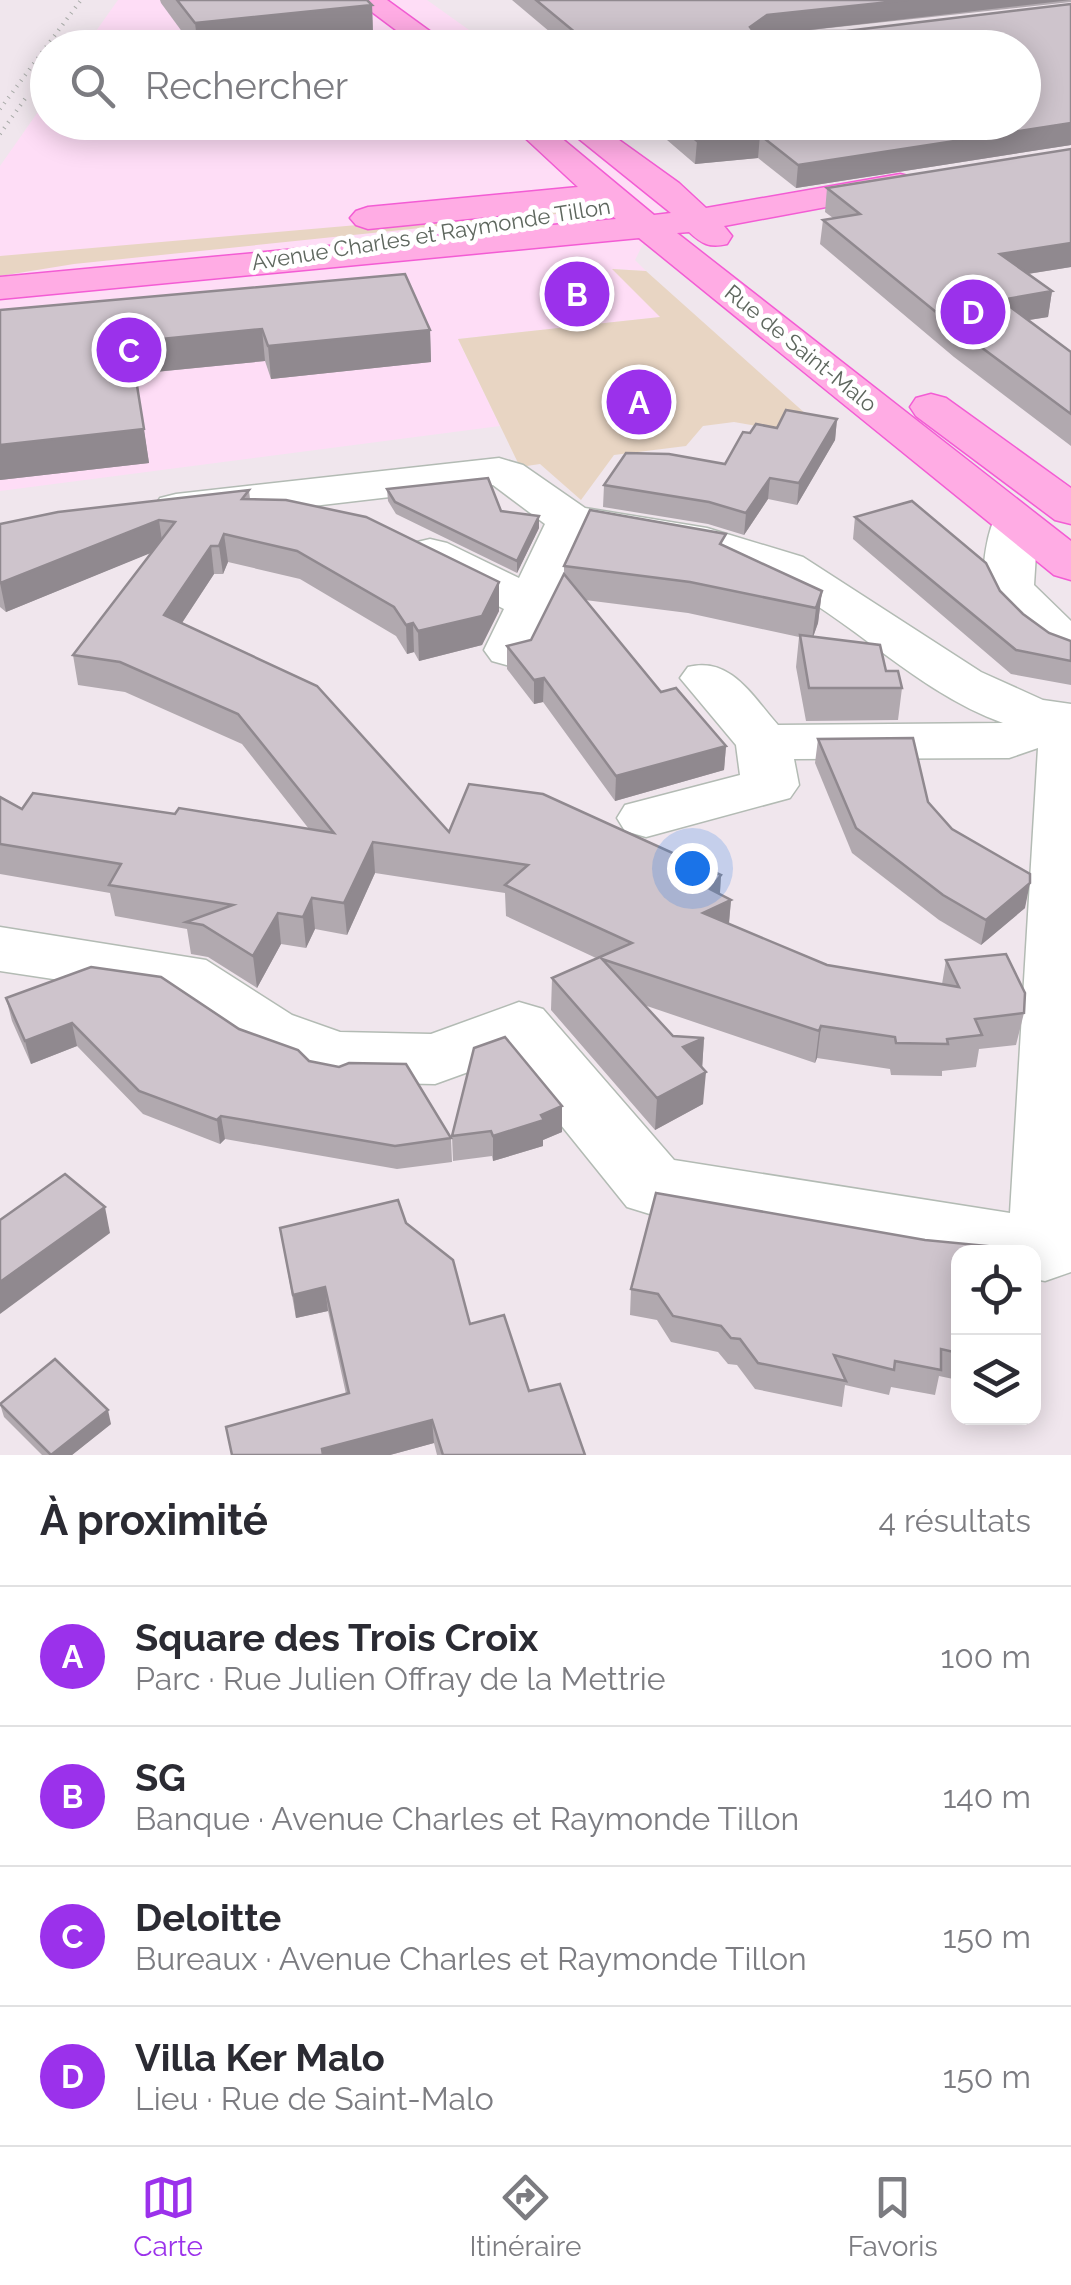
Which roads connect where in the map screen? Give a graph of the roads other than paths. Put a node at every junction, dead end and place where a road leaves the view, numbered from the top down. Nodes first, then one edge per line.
1 (370, 0) edge
2 (401, 0) edge
3 (412, 30) edge
4 (444, 30) edge
5 (521, 140) edge
6 (544, 140) edge
7 (597, 140) edge
8 (926, 171) edge
9 (524, 179) joint
10 (684, 206) junction
11 (451, 208) junction
12 (625, 209) junction
13 (330, 221) dead end
14 (0, 288) edge
15 (1071, 510) edge
16 (140, 512) edge
17 (373, 516) junction
18 (571, 519) junction
19 (1016, 522) junction
20 (1071, 565) edge
21 (529, 602) junction
22 (1071, 648) edge
23 (510, 650) edge
24 (707, 678) dead end
25 (1066, 715) edge
26 (763, 742) junction
27 (646, 818) dead end
28 (0, 949) edge

1 - 3 main road
2 - 4 main road
5 - 9 main road, Rue de Saint-Malo
6 - 12 main road, Rue de Saint-Malo
7 - 10 main road, Rue de Saint-Malo
8 - 10 main road
9 - 11 main road, Avenue Charles et Raymonde Tillon
10 - 12 main road
10 - 12 main road, Avenue Charles et Raymonde Tillon
10 - 15 main road, Rue de Saint-Malo
11 - 12 main road, Avenue Charles et Raymonde Tillon
11 - 13 main road, Avenue Charles et Raymonde Tillon
12 - 14 main road, Avenue Charles et Raymonde Tillon
12 - 19 main road, Rue de Saint-Malo
16 - 17 street
17 - 18 street
17 - 21 street
18 - 21 street
18 - 25 street
19 - 20 main road, Rue de Saint-Malo
19 - 22 street
21 - 23 street
24 - 26 street
25 - 26 street
25 - 28 street
26 - 27 street

